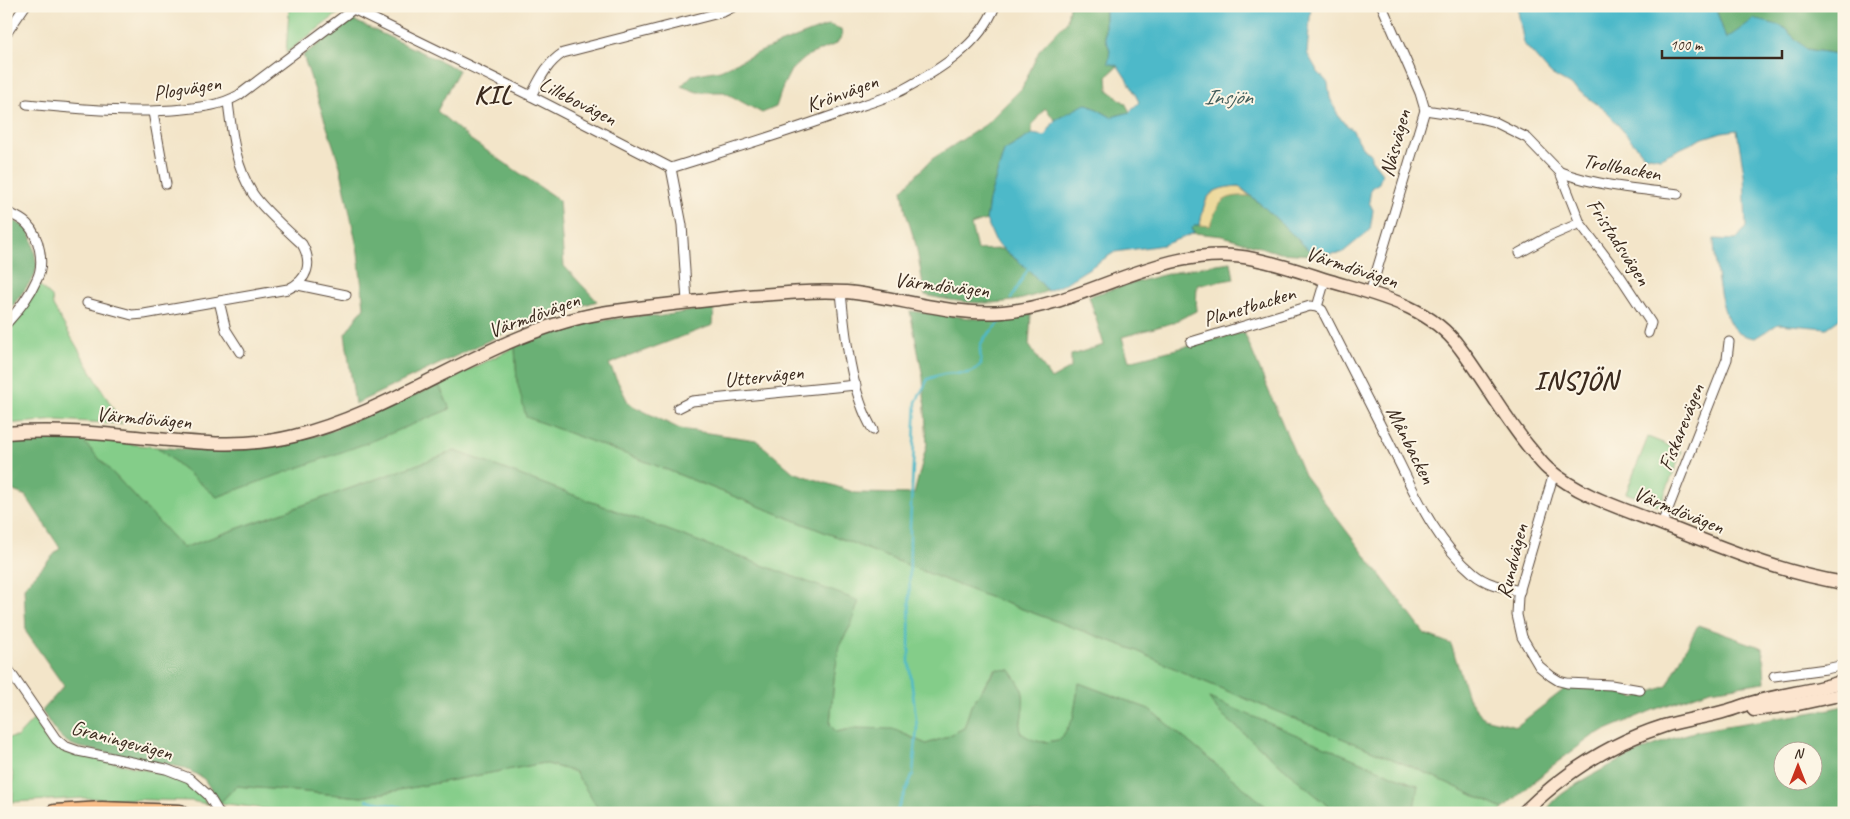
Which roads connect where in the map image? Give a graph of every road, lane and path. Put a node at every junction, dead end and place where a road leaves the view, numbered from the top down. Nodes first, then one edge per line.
1 (25, 6) edge
2 (735, 6) edge
3 (995, 6) edge
4 (1382, 6) edge
5 (350, 8) edge
6 (6, 34) edge
7 (531, 96) junction
8 (228, 102) junction
9 (27, 104) dead end
10 (1425, 110) junction
11 (154, 112) junction
12 (671, 168) junction
13 (1560, 172) junction
14 (166, 184) dead end
15 (1678, 194) dead end
16 (6, 212) edge
17 (1580, 223) junction
18 (1520, 253) dead end
19 (1325, 280) junction
20 (298, 285) junction
21 (840, 292) junction
22 (1370, 293) junction
23 (346, 295) dead end
24 (219, 300) junction
25 (687, 302) junction
26 (86, 303) dead end
27 (1317, 307) junction
28 (6, 324) edge
29 (1648, 333) dead end
30 (1191, 342) dead end
31 (1728, 342) dead end
32 (240, 352) dead end
33 (856, 385) junction
34 (678, 408) dead end
35 (873, 430) dead end
36 (6, 433) edge
37 (1554, 474) junction
38 (1662, 524) junction
39 (1844, 583) edge
40 (1520, 590) junction
41 (1844, 665) edge
42 (6, 666) edge
43 (1774, 676) dead end
44 (1844, 681) edge
45 (1640, 690) dead end
46 (1844, 694) edge
47 (1726, 711) junction
48 (54, 813) edge
49 (180, 813) edge
50 (219, 813) edge
51 (1523, 813) edge

1 - 6 street
2 - 7 street
3 - 12 street, Krönvägen
4 - 10 street, Näsvägen
5 - 7 street, Lillebovägen
5 - 8 street, Plogvägen
7 - 12 street, Lillebovägen
8 - 11 street, Plogvägen
8 - 20 street
9 - 11 street, Plogvägen
10 - 13 street, Fristadsvägen
10 - 22 street, Näsvägen
11 - 14 street
12 - 25 street
13 - 15 street, Trollbacken
13 - 17 street, Fristadsvägen
16 - 28 street
17 - 18 street
17 - 29 street, Fristadsvägen
19 - 21 main road, Värmdövägen
19 - 22 main road, Värmdövägen
19 - 27 street
20 - 23 street
20 - 24 street
21 - 25 main road, Värmdövägen
21 - 33 street
22 - 37 main road, Värmdövägen
24 - 26 street
24 - 32 street
25 - 36 main road, Värmdövägen
27 - 30 street, Planetbacken
27 - 40 street, Månbacken
31 - 38 street, Fiskarevägen
33 - 34 street, Uttervägen
33 - 35 street
37 - 38 main road, Värmdövägen
37 - 40 street, Rundvägen
38 - 39 main road, Värmdövägen
40 - 45 street, Rundvägen
41 - 43 street
42 - 50 street, Graningevägen
44 - 47 main road
46 - 47 main road
47 - 51 main road
48 - 49 highway

